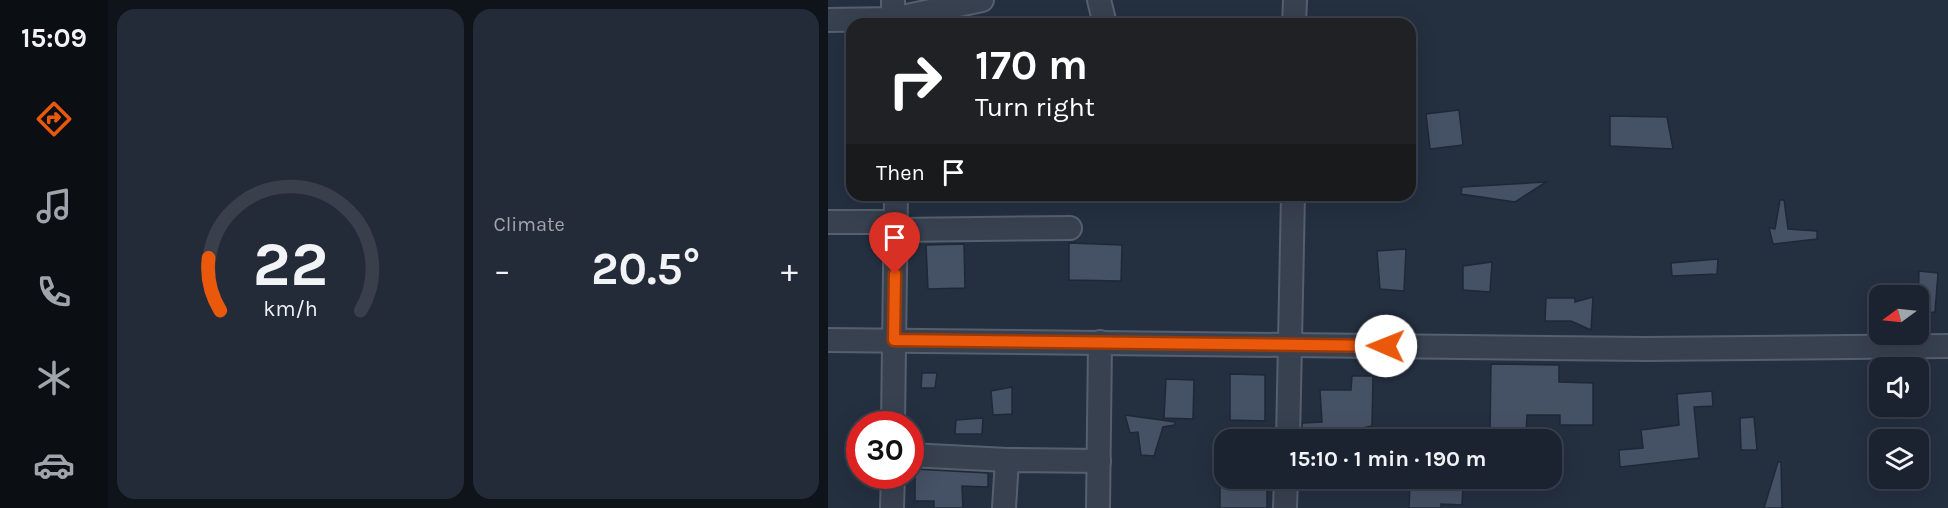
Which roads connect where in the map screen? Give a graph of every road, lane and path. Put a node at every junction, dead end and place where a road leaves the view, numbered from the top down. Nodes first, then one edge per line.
1 (982, 0) edge
2 (1099, 0) edge
3 (1295, 0) edge
4 (893, 14) edge
5 (846, 18) edge
6 (850, 18) edge
7 (1104, 18) edge
8 (1294, 18) edge
9 (828, 20) edge
10 (896, 201) edge
11 (1293, 201) edge
12 (828, 222) edge
13 (896, 226) junction
14 (1070, 228) dead end
15 (828, 340) edge
16 (894, 340) junction
17 (1101, 342) junction
18 (1292, 344) junction
19 (1948, 346) edge
20 (893, 411) edge
21 (1288, 429) edge
22 (924, 456) edge
23 (1007, 460) junction
24 (1099, 460) junction
25 (892, 489) edge
26 (1286, 489) edge
27 (892, 508) edge
28 (1004, 508) edge
29 (1098, 508) edge
30 (1285, 508) edge

1 - 4 street
2 - 7 street
3 - 8 street
4 - 6 street
5 - 9 street
10 - 13 street
11 - 18 street
12 - 13 street
13 - 14 street
13 - 16 street
15 - 16 street
16 - 17 street
16 - 20 street
17 - 18 street
17 - 24 street
18 - 19 street
18 - 21 street
22 - 23 street
23 - 24 street
23 - 28 street
24 - 29 street
25 - 27 street
26 - 30 street

